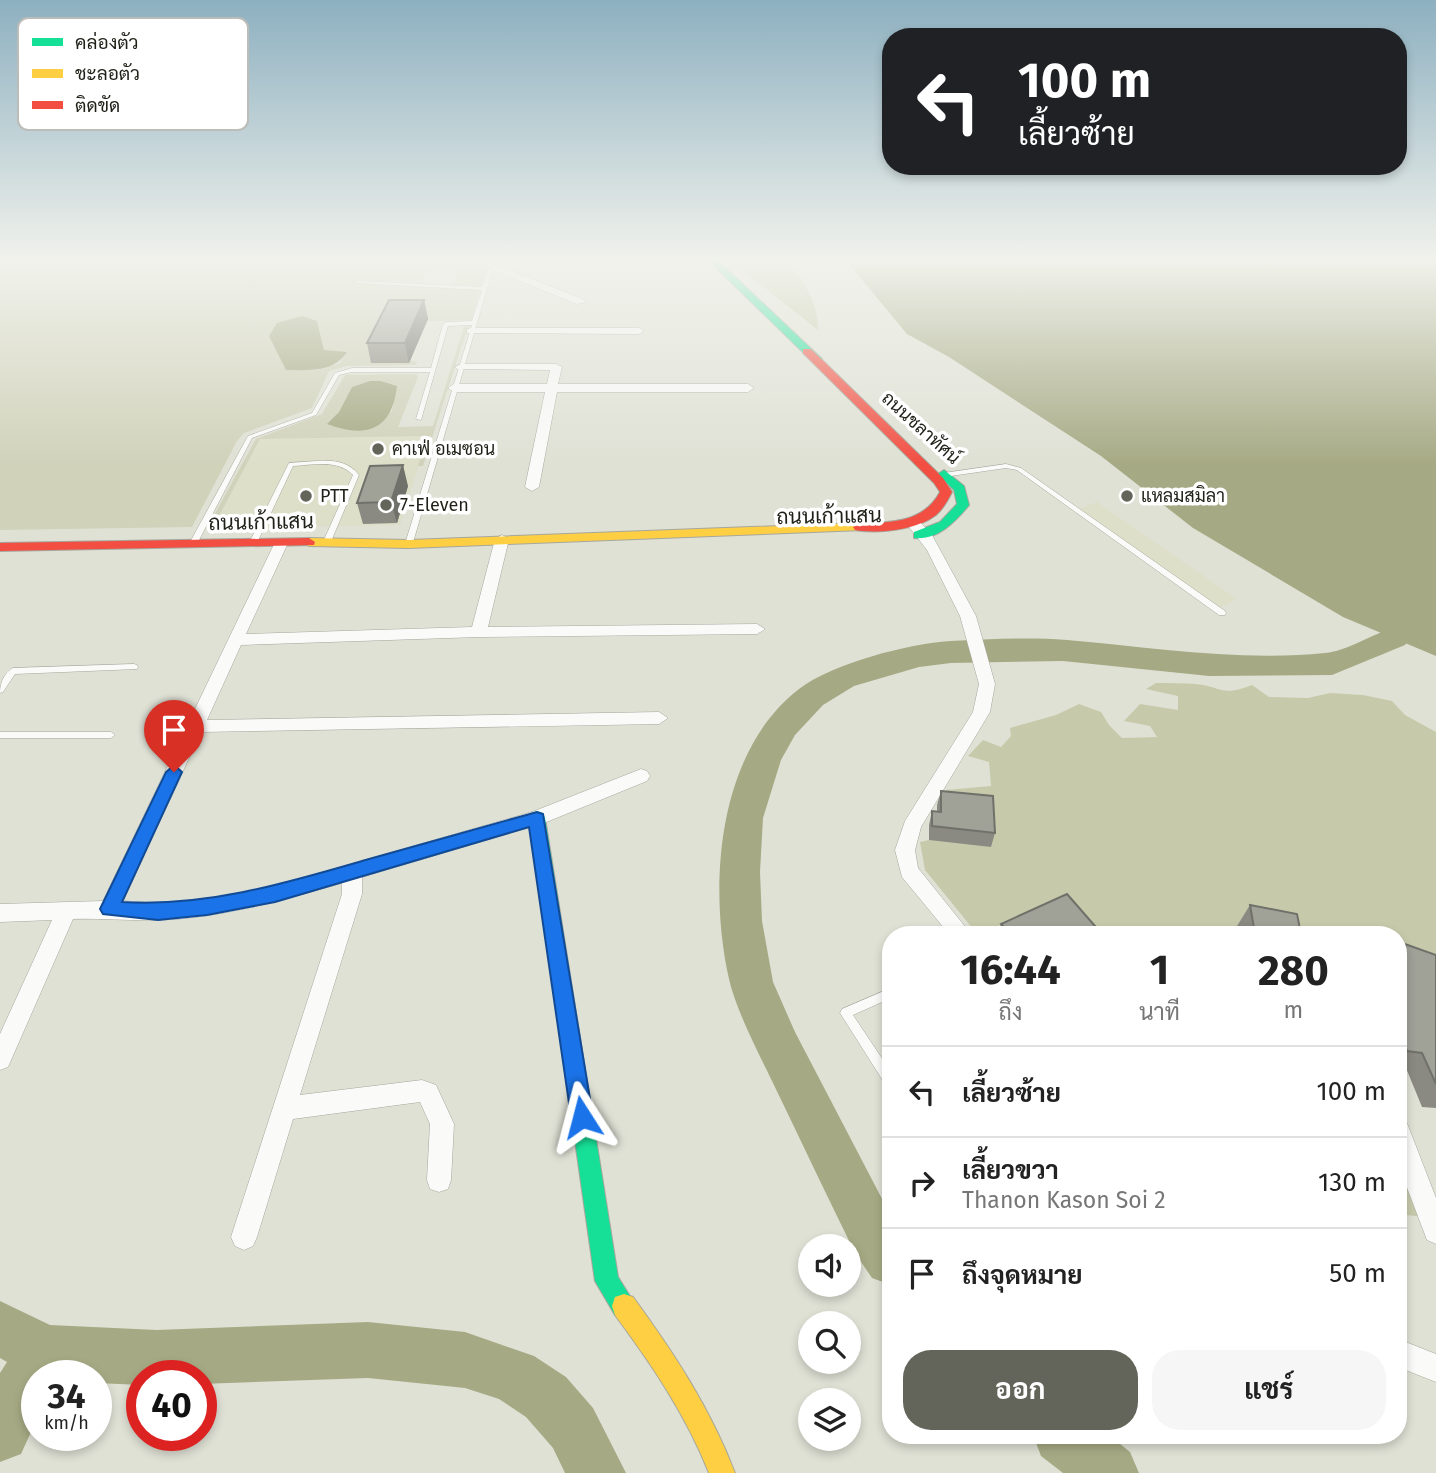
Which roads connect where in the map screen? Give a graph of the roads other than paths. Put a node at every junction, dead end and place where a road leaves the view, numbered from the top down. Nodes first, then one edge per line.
1 (445, 327) edge
2 (472, 327) joint
3 (782, 327) edge
4 (639, 331) dead end
5 (807, 351) junction
6 (461, 367) junction
7 (433, 370) junction
8 (454, 388) junction
9 (748, 388) dead end
10 (554, 389) junction
11 (419, 419) dead end
12 (944, 475) junction
13 (532, 487) dead end
14 (913, 523) junction
15 (925, 535) junction
16 (523, 538) junction
17 (502, 539) junction
18 (327, 542) junction
19 (253, 543) junction
20 (281, 543) junction
21 (193, 544) junction
22 (409, 544) junction
23 (0, 547) edge
24 (1222, 613) dead end
25 (757, 629) dead end
26 (479, 632) junction
27 (236, 640) junction
28 (134, 667) dead end
29 (0, 690) edge
30 (659, 718) dead end
31 (195, 726) junction
32 (0, 735) edge
33 (111, 735) dead end
34 (641, 776) dead end
35 (537, 818) junction
36 (352, 872) junction
37 (109, 909) junction
38 (67, 911) junction
39 (0, 913) edge
40 (954, 926) edge
41 (882, 997) edge
42 (0, 1059) edge
43 (882, 1069) edge
44 (284, 1109) junction
45 (1407, 1154) edge
46 (439, 1180) dead end
47 (1436, 1230) edge
48 (244, 1237) dead end
49 (1407, 1357) edge
50 (1436, 1368) edge
51 (722, 1473) edge

1 - 7 lane
2 - 4 street
2 - 6 lane
3 - 5 main road, ถนนชลาทัศน์
5 - 12 main road, ถนนชลาทัศน์
5 - 14 main road, ถนนชลาทัศน์
6 - 8 lane
6 - 10 street
7 - 11 lane
7 - 21 lane
8 - 10 street
8 - 22 lane
9 - 10 street
10 - 13 street
12 - 15 main road, ถนนชลาทัศน์
12 - 24 lane
14 - 15 street
14 - 16 main road, ถนนเก้าแสน
15 - 16 main road, ถนนเก้าแสน
15 - 40 street
16 - 17 main road, ถนนเก้าแสน
17 - 22 main road, ถนนเก้าแสน
17 - 26 street
18 - 19 lane
18 - 20 main road, ถนนเก้าแสน
18 - 22 main road, ถนนเก้าแสน
19 - 20 main road, ถนนเก้าแสน
19 - 21 main road, ถนนเก้าแสน
20 - 27 street
21 - 23 main road, ถนนเก้าแสน
25 - 26 street
26 - 27 street
27 - 31 street
28 - 29 lane
30 - 31 street
31 - 37 street
32 - 33 lane
34 - 35 street
35 - 36 street
35 - 51 main road
36 - 37 street
36 - 44 street
37 - 38 street
38 - 39 street
38 - 42 street
41 - 43 lane
44 - 46 street
44 - 48 street
45 - 47 street
49 - 50 street

